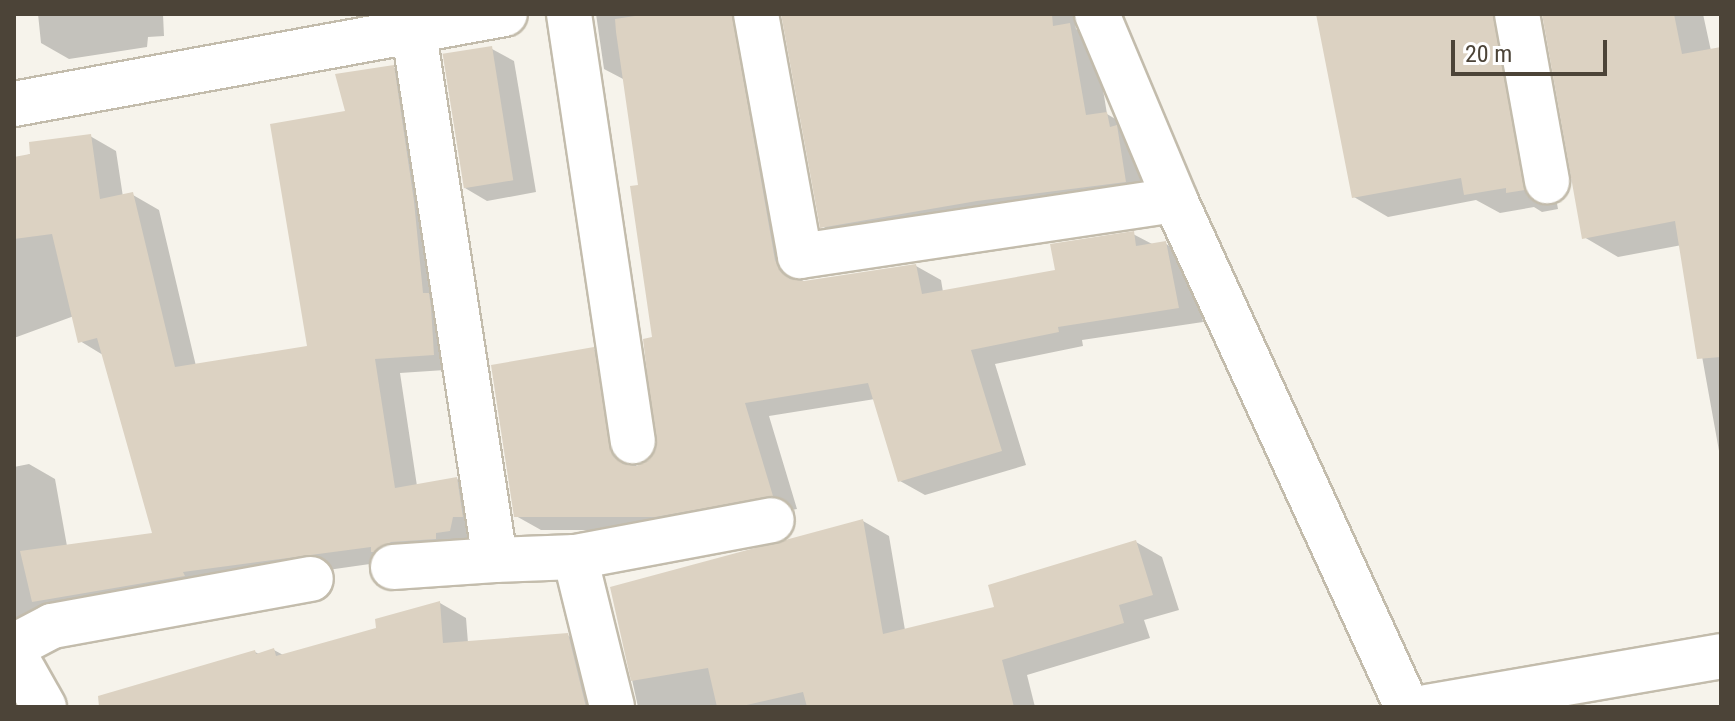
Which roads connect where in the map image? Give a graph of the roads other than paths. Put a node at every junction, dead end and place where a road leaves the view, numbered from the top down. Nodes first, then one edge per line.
1 (505, 14) edge
2 (569, 14) edge
3 (756, 14) edge
4 (1097, 14) edge
5 (1517, 14) edge
6 (413, 23) edge
7 (16, 91) edge
8 (1547, 181) dead end
9 (1175, 200) junction
10 (633, 441) dead end
11 (772, 520) dead end
12 (575, 557) junction
13 (495, 560) junction
14 (393, 567) dead end
15 (311, 579) dead end
16 (14, 646) edge
17 (14, 654) edge
18 (1721, 656) edge
19 (44, 707) edge
20 (612, 707) edge
21 (1407, 707) edge
22 (1427, 707) edge

1 - 6 street
2 - 10 street
3 - 9 street
4 - 9 street
5 - 8 street
6 - 7 street
6 - 13 street
9 - 21 street
11 - 12 street
12 - 13 street
12 - 20 street
13 - 14 street
15 - 16 street
17 - 19 street
18 - 22 street

